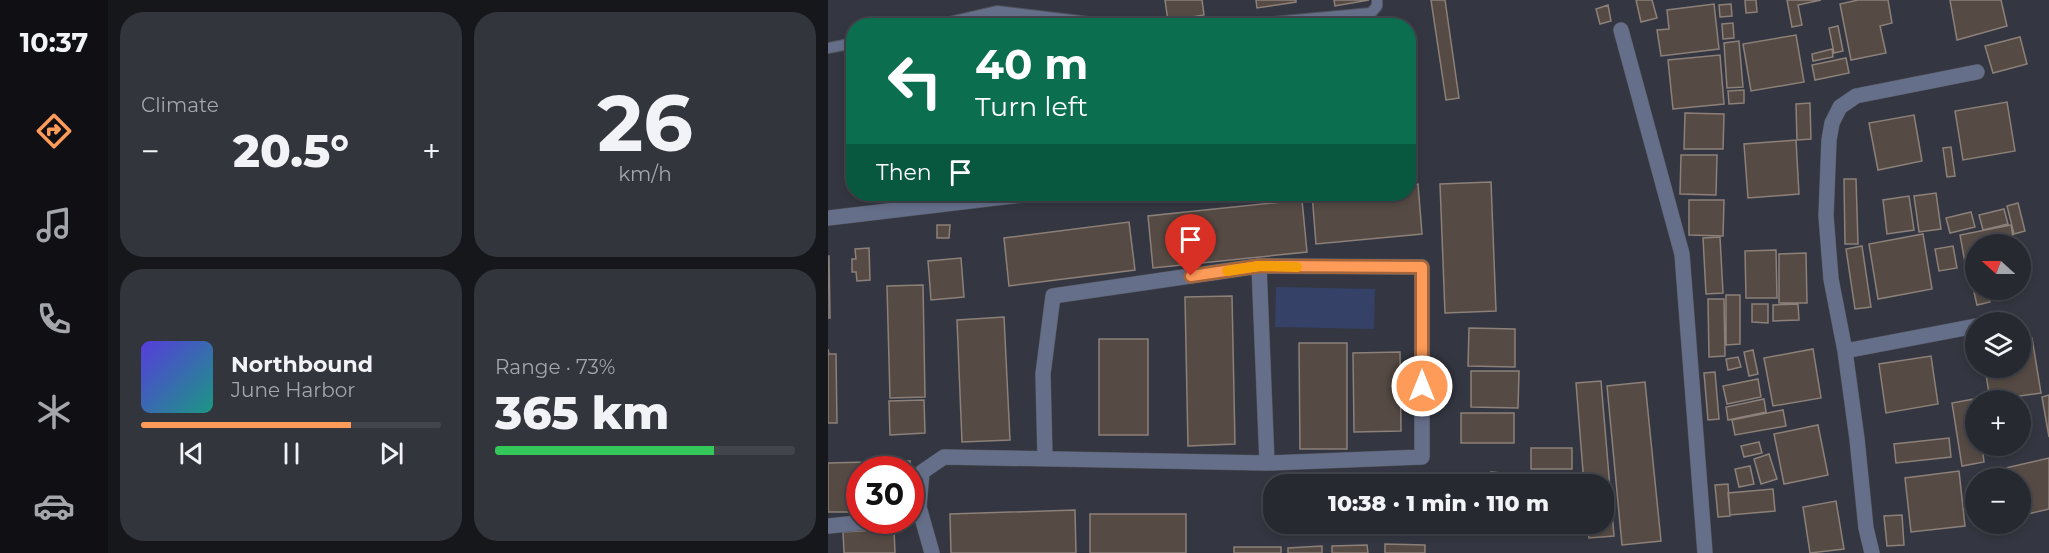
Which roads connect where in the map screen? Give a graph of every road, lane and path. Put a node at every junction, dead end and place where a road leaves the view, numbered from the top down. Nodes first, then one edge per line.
1 (1377, 0) edge
2 (967, 18) edge
3 (1055, 18) edge
4 (1317, 18) edge
5 (1621, 30) dead end
6 (846, 45) edge
7 (828, 48) edge
8 (1977, 72) dead end
9 (972, 201) edge
10 (828, 218) edge
11 (1259, 266) junction
12 (1965, 328) edge
13 (1845, 351) junction
14 (1045, 458) junction
15 (1267, 463) junction
16 (924, 471) edge
17 (846, 524) edge
18 (829, 526) edge
19 (923, 534) edge
20 (932, 553) edge
21 (1705, 553) edge
22 (1872, 553) edge

1 - 4 lane
2 - 3 lane
5 - 21 street
6 - 7 lane
8 - 13 street
9 - 10 street
11 - 14 street
11 - 15 street
11 - 15 street
12 - 13 street
13 - 22 street
14 - 15 street
14 - 16 street
17 - 18 street
19 - 20 street

